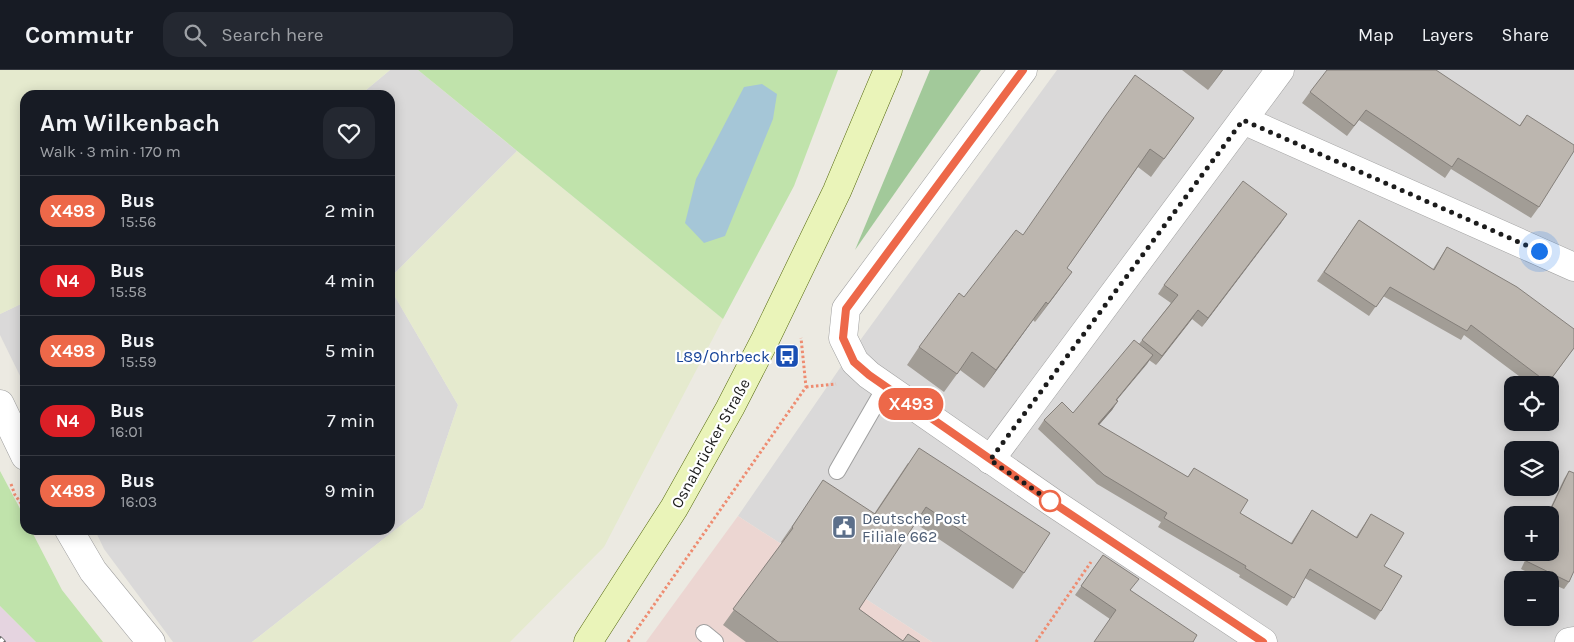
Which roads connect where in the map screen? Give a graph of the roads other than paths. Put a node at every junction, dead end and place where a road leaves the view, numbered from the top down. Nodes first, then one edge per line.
1 (888, 70) edge
2 (1023, 70) edge
3 (1280, 70) edge
4 (1243, 120) junction
5 (1574, 267) edge
6 (886, 386) junction
7 (0, 404) edge
8 (20, 446) edge
9 (990, 460) junction
10 (837, 471) dead end
11 (72, 535) edge
12 (1574, 641) edge
13 (151, 642) edge
14 (588, 642) edge
15 (1263, 642) edge
16 (1569, 642) edge

1 - 14 main road, Osnabrücker Straße
2 - 6 street
3 - 4 street
4 - 5 street
4 - 9 street
6 - 9 street
6 - 10 lane
7 - 8 street
9 - 15 street
11 - 13 street
12 - 16 street

